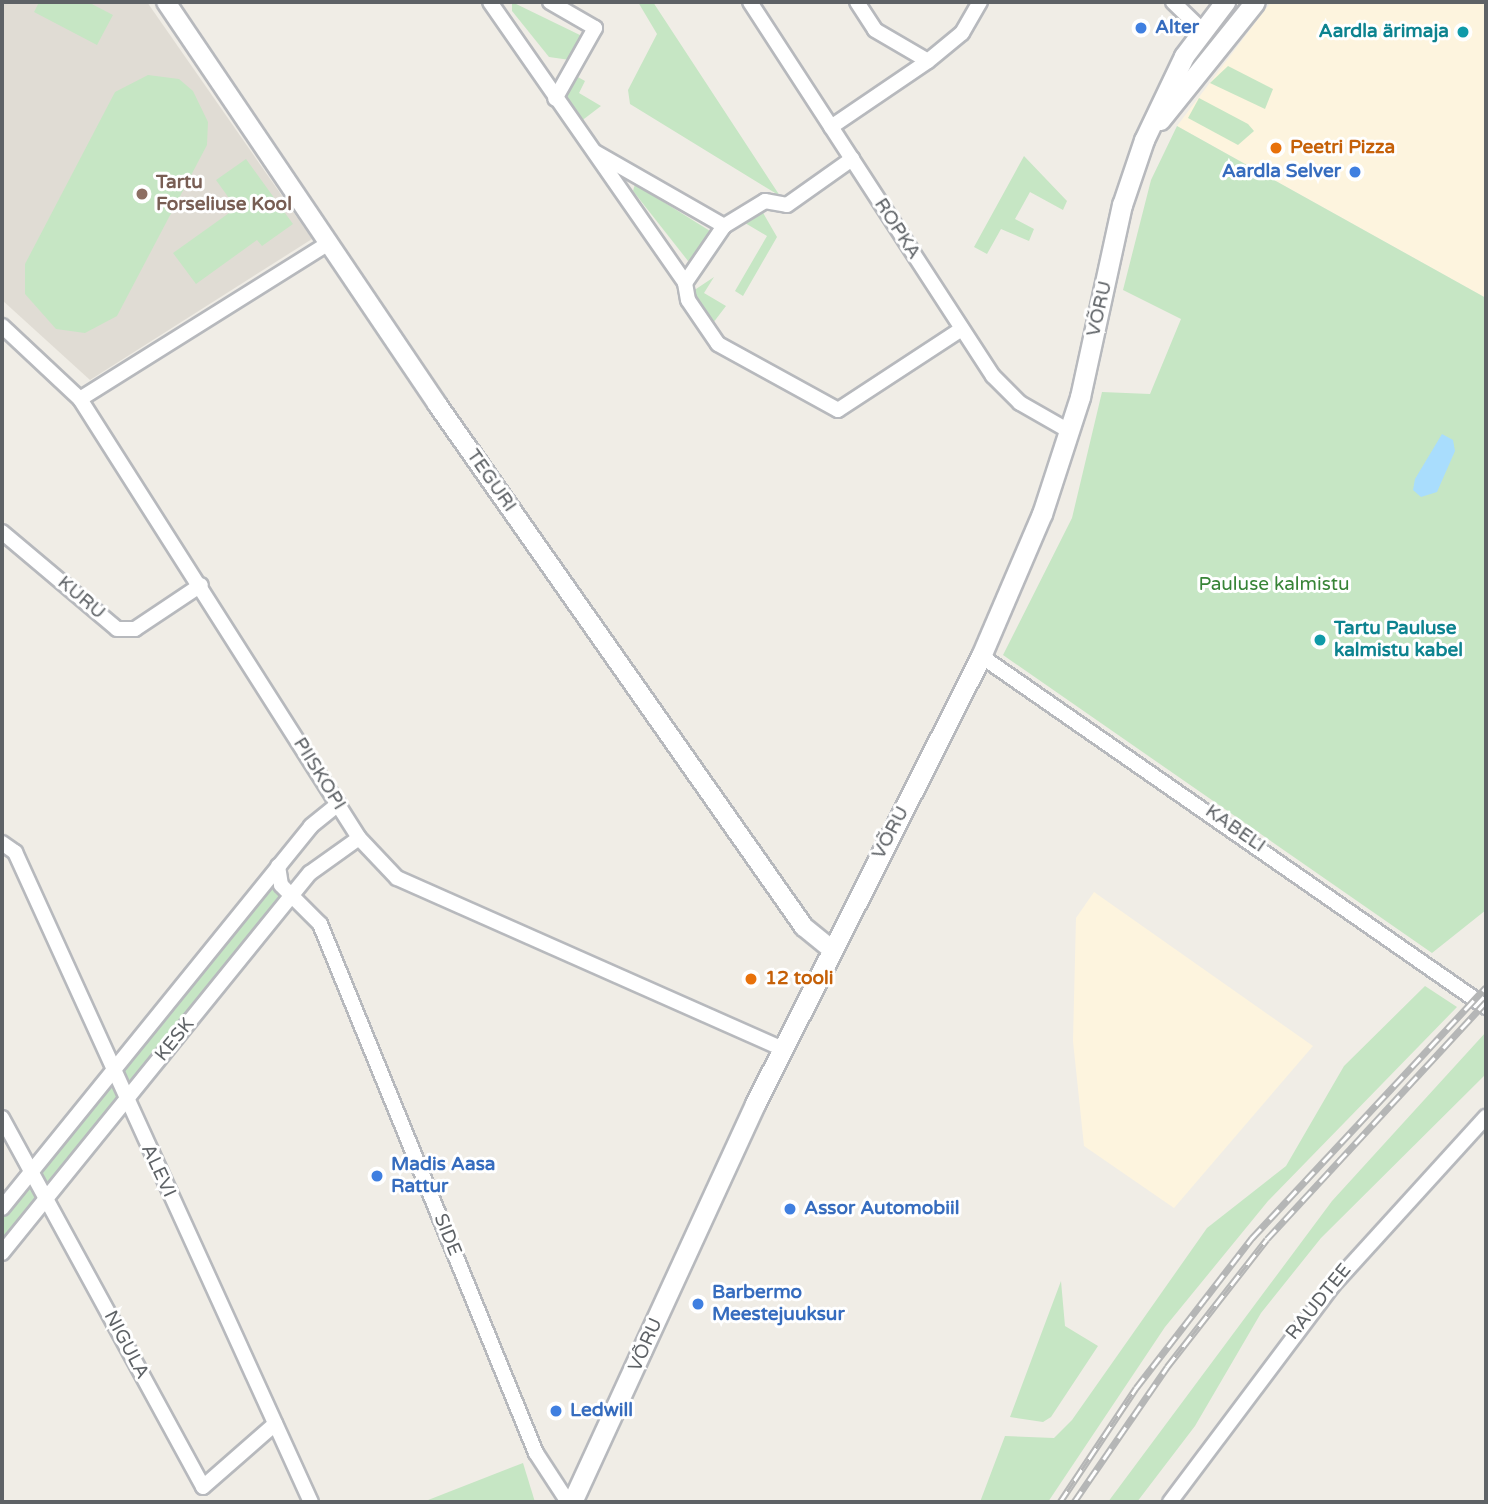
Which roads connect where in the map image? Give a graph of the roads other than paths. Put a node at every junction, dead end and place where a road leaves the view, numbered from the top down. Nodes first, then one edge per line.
1 (166, 2) edge
2 (490, 2) edge
3 (550, 2) edge
4 (750, 2) edge
5 (857, 2) edge
6 (980, 2) edge
7 (1173, 2) edge
8 (1225, 2) edge
9 (1255, 2) edge
10 (1203, 31) junction
11 (928, 61) junction
12 (555, 99) junction
13 (831, 127) junction
14 (1144, 140) junction
15 (591, 150) junction
16 (852, 159) junction
17 (724, 226) junction
18 (330, 242) junction
19 (685, 283) junction
20 (2, 326) edge
21 (962, 329) junction
22 (80, 399) junction
23 (1069, 430) junction
24 (2, 532) edge
25 (201, 585) junction
26 (981, 656) junction
27 (338, 804) junction
28 (359, 838) junction
29 (2, 843) edge
30 (278, 866) junction
31 (290, 897) junction
32 (831, 949) junction
33 (1486, 1007) edge
34 (782, 1049) junction
35 (111, 1071) junction
36 (126, 1101) junction
37 (1486, 1117) edge
38 (2, 1118) edge
39 (31, 1171) junction
40 (47, 1197) junction
41 (2, 1208) edge
42 (2, 1253) edge
43 (275, 1424) junction
44 (311, 1502) edge
45 (570, 1502) edge
46 (1170, 1502) edge

1 - 18 street, TEGURI
2 - 12 street
3 - 12 street
4 - 13 street, ROPKA
5 - 11 street
6 - 11 street
7 - 10 street
8 - 10 main road, VÕRU
9 - 14 main road, VÕRU
10 - 14 main road, VÕRU
11 - 13 street
12 - 15 street
13 - 16 street, ROPKA
14 - 23 main road, VÕRU
15 - 17 street
15 - 19 street
16 - 17 street
16 - 21 street, ROPKA
17 - 19 street
18 - 22 street
18 - 32 street, TEGURI
19 - 21 street
20 - 22 street, PIISKOPI
21 - 23 street, ROPKA
22 - 25 street, PIISKOPI
23 - 26 main road, VÕRU
24 - 25 street, KURU
25 - 27 street, PIISKOPI
26 - 32 main road, VÕRU
26 - 33 street, KABELI
27 - 28 street, PIISKOPI
27 - 30 street, KESK
28 - 31 street, KESK
28 - 34 street, PIISKOPI
29 - 35 street, ALEVI
30 - 31 street
30 - 35 street, KESK
31 - 36 street, KESK
31 - 45 street, SIDE
32 - 34 main road, VÕRU
34 - 45 main road, VÕRU
35 - 36 street, ALEVI
35 - 39 street, KESK
36 - 40 street, KESK
36 - 43 street, ALEVI
37 - 46 street, RAUDTEE
38 - 39 street, NIGULA
39 - 40 street, NIGULA
39 - 41 street, KESK
40 - 42 street, KESK
40 - 43 street, NIGULA
43 - 44 street, ALEVI

